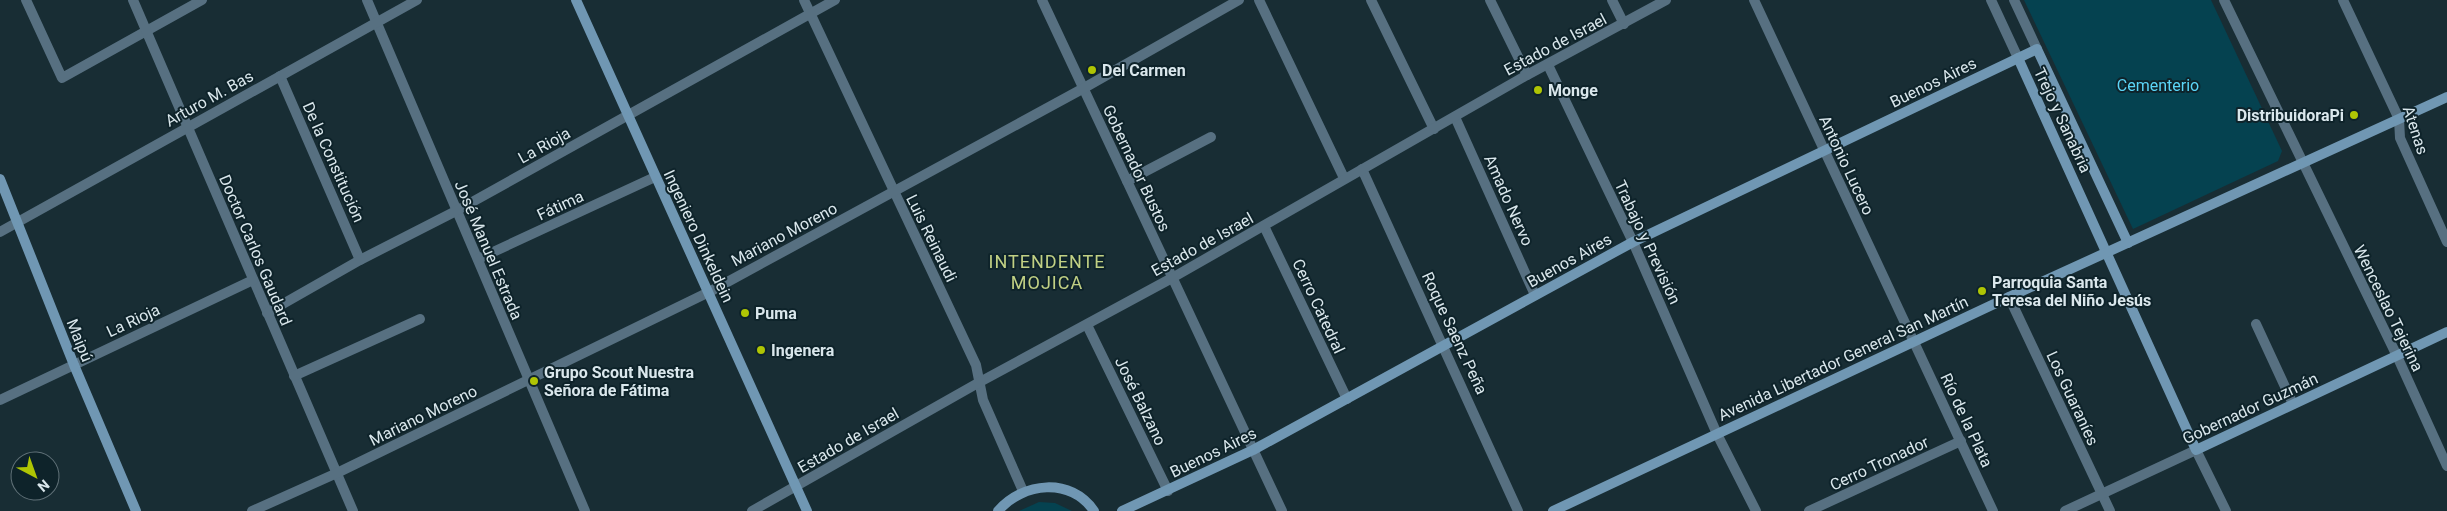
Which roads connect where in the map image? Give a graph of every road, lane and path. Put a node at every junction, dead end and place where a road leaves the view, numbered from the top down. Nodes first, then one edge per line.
1 (26, 0) edge
2 (133, 0) edge
3 (202, 0) edge
4 (367, 0) edge
5 (417, 0) edge
6 (576, 0) edge
7 (804, 0) edge
8 (835, 0) edge
9 (1042, 0) edge
10 (1239, 0) edge
11 (1259, 0) edge
12 (1371, 0) edge
13 (1490, 0) edge
14 (1612, 0) edge
15 (1666, 0) edge
16 (1754, 0) edge
17 (1990, 0) edge
18 (2014, 0) edge
19 (2224, 0) edge
20 (2343, 0) edge
21 (810, 13) junction
22 (377, 22) junction
23 (1624, 24) junction
24 (146, 31) junction
25 (2037, 49) junction
26 (2018, 58) junction
27 (1548, 65) junction
28 (1527, 75) junction
29 (280, 76) junction
30 (1084, 88) junction
31 (2447, 97) edge
32 (627, 116) junction
33 (1455, 117) junction
34 (2399, 119) junction
35 (186, 127) junction
36 (1434, 129) junction
37 (1211, 137) dead end
38 (1824, 151) junction
39 (2302, 164) junction
40 (1362, 169) junction
41 (655, 177) junction
42 (1344, 178) junction
43 (0, 179) edge
44 (1127, 181) junction
45 (894, 192) junction
46 (456, 211) junction
47 (17, 224) junction
48 (1264, 226) junction
49 (0, 232) edge
50 (1633, 242) junction
51 (2447, 242) edge
52 (2128, 243) junction
53 (2107, 253) junction
54 (478, 259) junction
55 (360, 260) junction
56 (1172, 278) junction
57 (253, 280) junction
58 (709, 292) junction
59 (1535, 295) junction
60 (2009, 297) junction
61 (267, 313) junction
62 (420, 319) dead end
63 (2256, 324) dead end
64 (1087, 325) junction
65 (2447, 332) edge
66 (1914, 342) junction
67 (1444, 345) junction
68 (2397, 356) junction
69 (74, 365) junction
70 (294, 376) junction
71 (528, 381) junction
72 (978, 383) junction
73 (1347, 399) junction
74 (0, 400) edge
75 (2292, 404) junction
76 (1717, 434) junction
77 (1961, 441) junction
78 (1253, 450) junction
79 (2196, 450) junction
80 (2447, 466) edge
81 (337, 473) junction
82 (795, 487) junction
83 (1023, 491) junction
84 (1168, 491) junction
85 (2102, 494) junction
86 (136, 511) edge
87 (252, 511) edge
88 (353, 511) edge
89 (585, 511) edge
90 (752, 511) edge
91 (807, 511) edge
92 (998, 511) edge
93 (1094, 511) edge
94 (1122, 511) edge
95 (1282, 511) edge
96 (1518, 511) edge
97 (1553, 511) edge
98 (1756, 511) edge
99 (1809, 511) edge
100 (1993, 511) edge
101 (2065, 511) edge
102 (2110, 511) edge
103 (2226, 511) edge

1 - 24 street
2 - 24 street, Doctor Carlos Gaudard
3 - 24 street
4 - 22 street, José Manuel Estrada
5 - 22 street, Arturo M. Bas
6 - 32 main road, Ingeniero Dinkeldein
7 - 21 street, Luis Reinaudi
8 - 21 street, La Rioja
9 - 30 street, Gobernador Bustos
10 - 30 street, Mariano Moreno
11 - 42 street
12 - 36 street
13 - 28 street
14 - 23 street
15 - 23 street, Estado de Israel
16 - 38 street, Antonio Lucero
17 - 26 street, Trejo y Sanabria
18 - 25 street, Trejo y Sanabria
19 - 39 street, Wenceslao Tejerina
20 - 34 street, Atenas
21 - 32 street, La Rioja
21 - 45 street, Luis Reinaudi
22 - 29 street, Arturo M. Bas
22 - 46 street, José Manuel Estrada
23 - 27 street, Estado de Israel
24 - 35 street, Doctor Carlos Gaudard
25 - 26 main road, Buenos Aires
25 - 52 main road, Trejo y Sanabria
26 - 38 main road, Buenos Aires
26 - 53 main road, Trejo y Sanabria
27 - 28 street, Estado de Israel
27 - 50 street, Trabajo y Previsión
28 - 33 street, Estado de Israel
29 - 35 street, Arturo M. Bas
29 - 55 street, De la Constitución
30 - 44 street, Gobernador Bustos
30 - 45 street, Mariano Moreno
31 - 34 main road, Avenida Libertador General San Martín
32 - 41 main road, Ingeniero Dinkeldein
32 - 46 street, La Rioja
33 - 36 street, Estado de Israel
33 - 59 street, Amado Nervo
34 - 39 main road, Avenida Libertador General San Martín
34 - 51 street, Atenas
35 - 47 street, Arturo M. Bas
35 - 57 street, Doctor Carlos Gaudard
36 - 40 street, Estado de Israel
37 - 44 street
38 - 50 main road, Buenos Aires
38 - 66 street, Antonio Lucero
39 - 52 main road, Avenida Libertador General San Martín
39 - 68 street, Wenceslao Tejerina
40 - 42 street, Estado de Israel
40 - 67 street, Roque Saenz Peña
41 - 54 street, Fátima
41 - 58 main road, Ingeniero Dinkeldein
42 - 48 street, Estado de Israel
43 - 47 main road, Maipú
44 - 56 street, Gobernador Bustos
45 - 58 street, Mariano Moreno
45 - 72 street, Luis Reinaudi
46 - 54 street, José Manuel Estrada
46 - 55 street, La Rioja
47 - 49 street, Arturo M. Bas
47 - 69 main road, Maipú
48 - 56 street, Estado de Israel
48 - 73 street, Cerro Catedral
50 - 59 main road, Buenos Aires
50 - 76 street, Trabajo y Previsión
52 - 53 main road, Avenida Libertador General San Martín
53 - 60 main road, Avenida Libertador General San Martín
53 - 79 main road, Trejo y Sanabria
54 - 71 street, José Manuel Estrada
55 - 61 street, La Rioja
56 - 64 street, Estado de Israel
56 - 78 street, Gobernador Bustos
57 - 61 street, Doctor Carlos Gaudard
57 - 69 street, La Rioja
58 - 71 street, Mariano Moreno
58 - 82 main road, Ingeniero Dinkeldein
59 - 67 main road, Buenos Aires
60 - 66 main road, Avenida Libertador General San Martín
60 - 85 street, Los Guaraníes
61 - 70 street, Doctor Carlos Gaudard
62 - 70 street
63 - 75 street
64 - 72 street, Estado de Israel
64 - 84 street, José Balzano
65 - 68 main road, Gobernador Guzmán
66 - 76 main road, Avenida Libertador General San Martín
66 - 77 street, Río de la Plata
67 - 73 main road, Buenos Aires
67 - 96 street, Roque Saenz Peña
68 - 75 main road, Gobernador Guzmán
68 - 80 street, Wenceslao Tejerina
69 - 74 street, La Rioja
69 - 86 main road, Maipú
70 - 81 street, Doctor Carlos Gaudard
71 - 81 street, Mariano Moreno
71 - 89 street, José Manuel Estrada
72 - 82 street, Estado de Israel
72 - 83 street, Luis Reinaudi
73 - 78 main road, Buenos Aires
75 - 79 main road, Gobernador Guzmán
76 - 97 main road, Avenida Libertador General San Martín
76 - 98 street, Trabajo y Previsión
77 - 99 street, Cerro Tronador
77 - 100 street, Río de la Plata
78 - 84 main road, Buenos Aires
78 - 95 street, Gobernador Bustos
79 - 85 street, Gobernador Guzmán
79 - 103 street
81 - 87 street, Mariano Moreno
81 - 88 street, Doctor Carlos Gaudard
82 - 90 street, Estado de Israel
82 - 91 main road, Ingeniero Dinkeldein
83 - 92 main road
83 - 93 main road
84 - 94 main road, Buenos Aires
85 - 101 street, Gobernador Guzmán
85 - 102 street, Los Guaraníes

